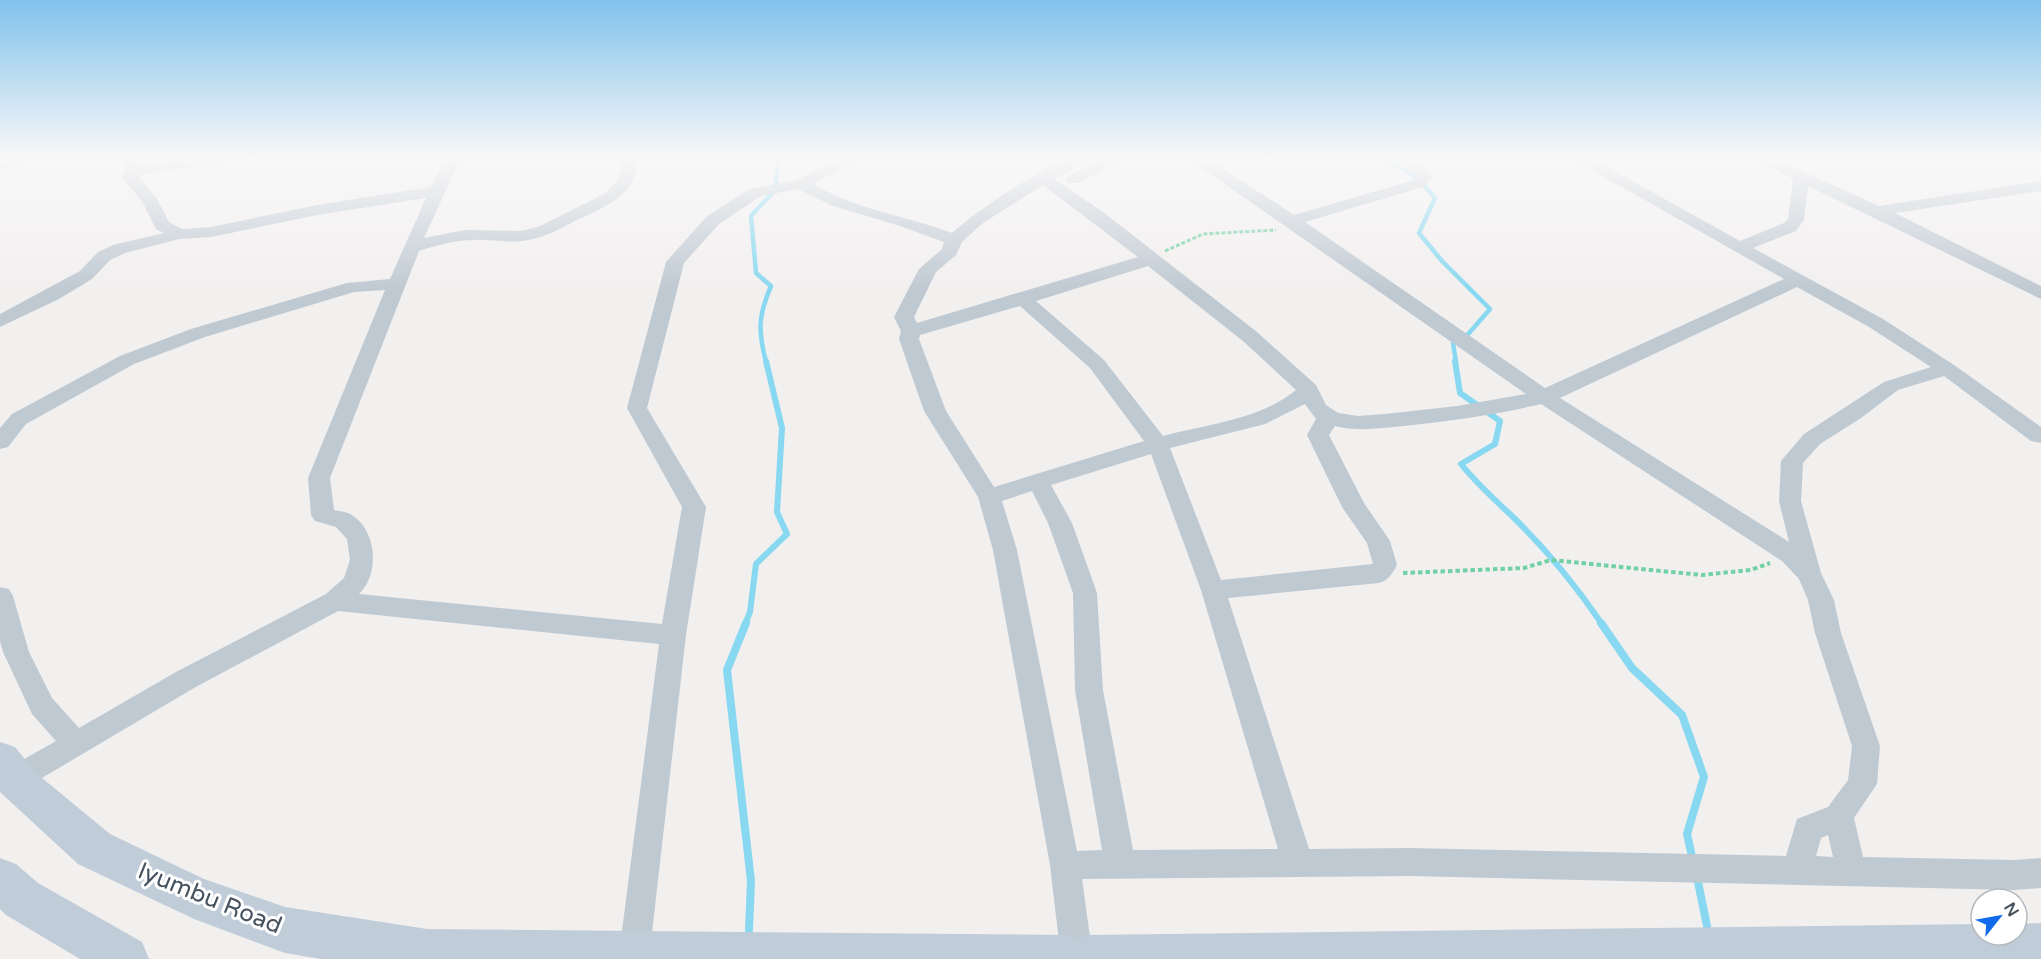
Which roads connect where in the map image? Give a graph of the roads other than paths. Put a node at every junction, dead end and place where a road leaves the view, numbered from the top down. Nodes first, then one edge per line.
1 (150, 202) edge
2 (370, 202) edge
3 (433, 202) edge
4 (605, 202) edge
5 (741, 202) edge
6 (838, 202) edge
7 (1012, 202) edge
8 (1076, 202) edge
9 (1263, 202) edge
10 (1357, 202) edge
11 (1658, 202) edge
12 (1798, 202) edge
13 (1857, 202) edge
14 (1938, 202) edge
15 (1877, 211) junction
16 (424, 220) junction
17 (1292, 221) junction
18 (162, 225) junction
19 (179, 234) junction
20 (457, 236) junction
21 (954, 240) junction
22 (148, 241) junction
23 (1740, 247) junction
24 (411, 249) junction
25 (1151, 259) junction
26 (1799, 279) junction
27 (397, 284) junction
28 (2041, 293) edge
29 (1023, 299) junction
30 (0, 321) edge
31 (911, 331) junction
32 (1947, 369) junction
33 (1309, 390) junction
34 (1544, 397) junction
35 (1330, 418) junction
36 (10, 419) edge
37 (2039, 436) dead end
38 (0, 442) edge
39 (1158, 444) junction
40 (1038, 481) junction
41 (989, 498) junction
42 (1809, 574) junction
43 (1213, 590) junction
44 (0, 596) edge
45 (335, 601) junction
46 (673, 635) junction
47 (76, 744) junction
48 (8, 769) edge
49 (1839, 816) junction
50 (1298, 863) junction
51 (1120, 864) junction
52 (1065, 865) junction
53 (1798, 869) junction
54 (1851, 870) junction
55 (2041, 873) edge
56 (0, 879) edge
57 (2041, 947) edge
58 (635, 954) junction
59 (125, 959) edge
60 (1070, 959) edge
61 (1077, 959) edge
62 (1087, 959) edge

1 - 18 street
2 - 19 street
3 - 16 street
4 - 20 street
5 - 46 street
6 - 21 street
7 - 21 street
8 - 25 street
9 - 17 street
10 - 17 street
11 - 23 street
12 - 23 street
13 - 15 street
14 - 15 street
15 - 28 street
16 - 20 street
16 - 24 street
17 - 34 street
18 - 19 street
18 - 22 street
19 - 22 street
20 - 24 street
21 - 31 street
22 - 30 street
23 - 26 street
24 - 27 street
25 - 29 street
25 - 33 street
26 - 32 street
26 - 34 street
27 - 36 street
27 - 45 street
29 - 31 street
29 - 39 street
31 - 41 street
32 - 37 street
32 - 42 street
33 - 35 street
33 - 39 street
34 - 35 street
34 - 42 street
35 - 43 street
36 - 38 street
39 - 40 street
39 - 43 street
40 - 41 street
40 - 51 street
41 - 52 street
42 - 49 street
43 - 50 street
44 - 47 street
45 - 46 street
45 - 47 street
46 - 58 street
47 - 48 street
48 - 58 main road, Iyumbu Road
49 - 53 street
49 - 54 street
50 - 51 street
50 - 53 street
51 - 52 street
52 - 61 street
53 - 54 street
54 - 55 street
56 - 59 main road
57 - 62 main road
58 - 60 main road, Iyumbu Road

